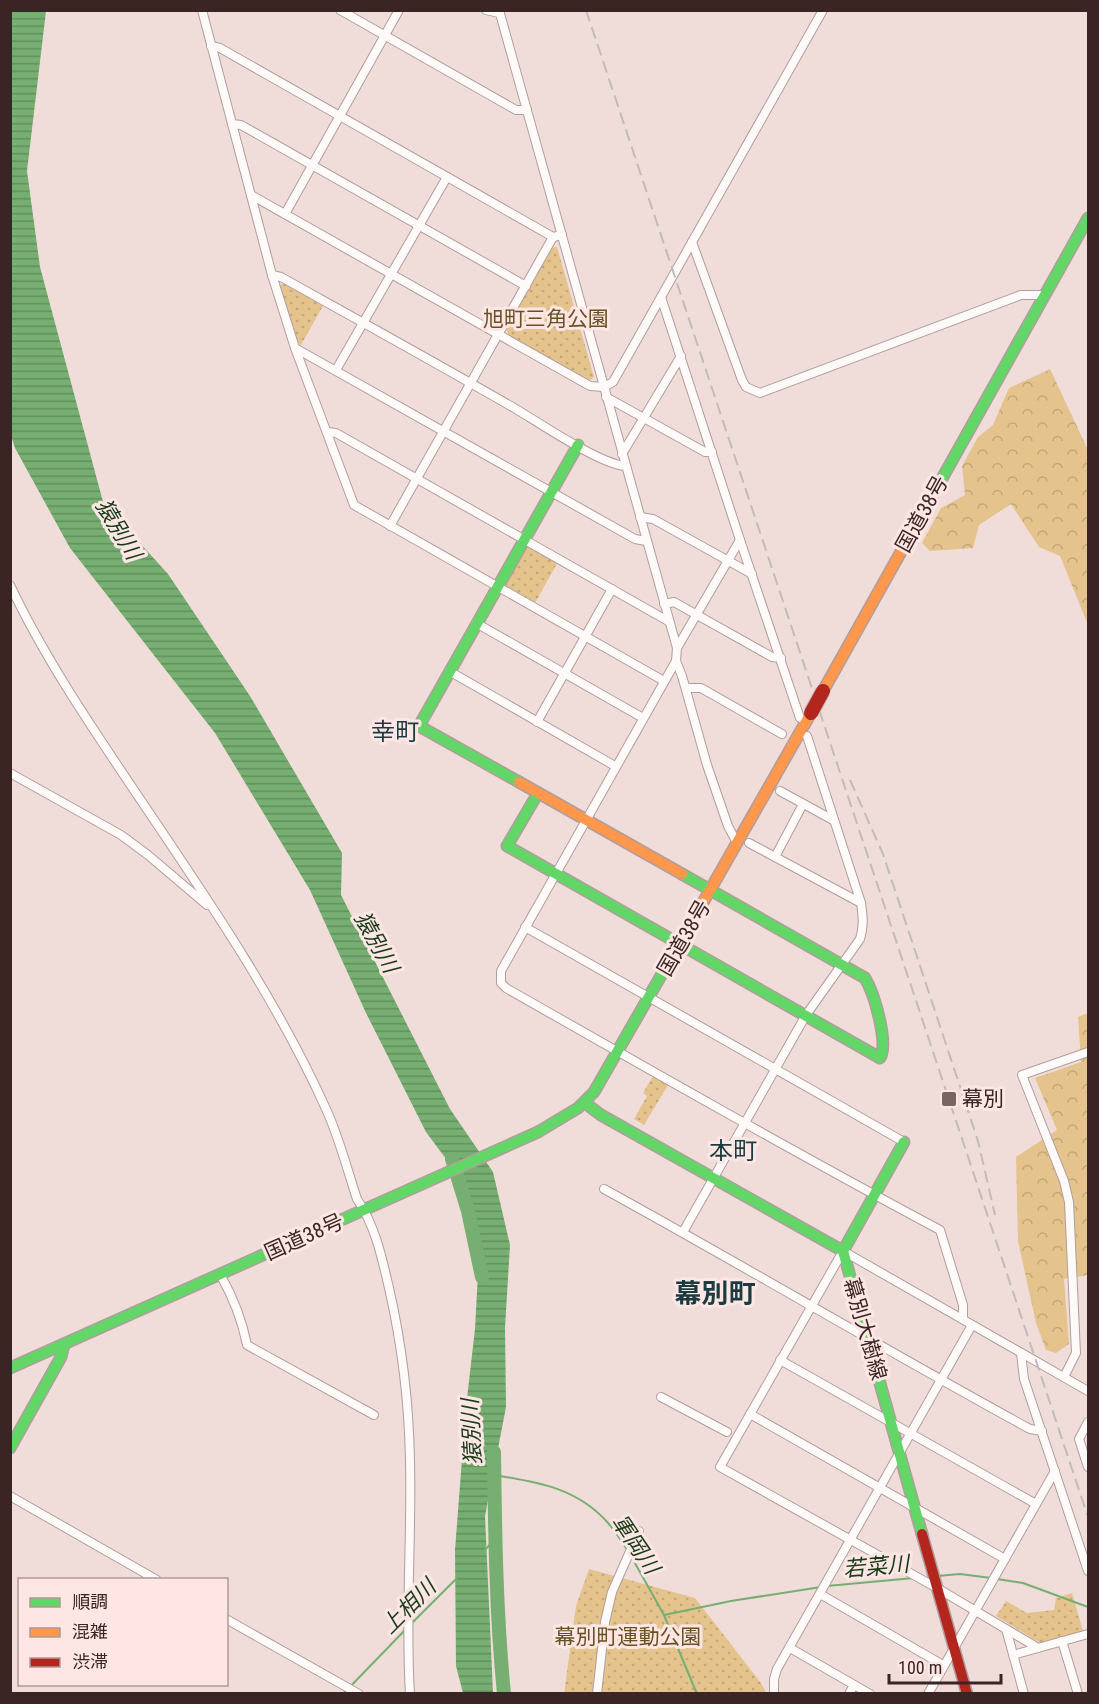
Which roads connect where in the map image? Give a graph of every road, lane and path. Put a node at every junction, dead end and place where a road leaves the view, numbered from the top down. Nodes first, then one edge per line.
1 (202, 10) edge
2 (340, 10) edge
3 (399, 10) edge
4 (486, 10) edge
5 (823, 10) edge
6 (499, 12) edge
7 (385, 36) junction
8 (211, 46) junction
9 (526, 110) junction
10 (340, 116) junction
11 (232, 124) junction
12 (313, 164) junction
13 (447, 177) junction
14 (251, 195) junction
15 (285, 214) junction
16 (1089, 218) edge
17 (419, 225) junction
18 (558, 236) junction
19 (692, 242) junction
20 (391, 273) junction
21 (272, 274) junction
22 (526, 286) junction
23 (1045, 295) junction
24 (661, 297) junction
25 (363, 323) junction
26 (498, 335) junction
27 (295, 348) junction
28 (681, 356) junction
29 (336, 370) junction
30 (470, 383) junction
31 (604, 387) junction
32 (606, 397) junction
33 (644, 418) junction
34 (443, 431) junction
35 (327, 432) junction
36 (578, 445) junction
37 (712, 452) junction
38 (622, 454) junction
39 (625, 466) junction
40 (416, 478) junction
41 (550, 492) junction
42 (640, 517) junction
43 (390, 525) junction
44 (524, 539) junction
45 (646, 540) junction
46 (740, 540) junction
47 (727, 561) junction
48 (752, 574) junction
49 (10, 585) edge
50 (497, 586) junction
51 (612, 589) junction
52 (664, 604) junction
53 (697, 615) junction
54 (668, 621) junction
55 (476, 624) junction
56 (585, 636) junction
57 (676, 648) junction
58 (781, 658) junction
59 (676, 661) junction
60 (449, 671) junction
61 (564, 674) junction
62 (664, 681) junction
63 (686, 688) junction
64 (805, 715) junction
65 (644, 718) junction
66 (537, 722) junction
67 (782, 734) dead end
68 (807, 736) dead end
69 (615, 766) junction
70 (10, 773) edge
71 (780, 791) dead end
72 (538, 793) junction
73 (803, 804) junction
74 (586, 820) junction
75 (833, 820) junction
76 (743, 843) junction
77 (774, 856) junction
78 (555, 874) junction
79 (711, 891) junction
80 (861, 903) junction
81 (213, 909) junction
82 (525, 927) junction
83 (680, 944) junction
84 (842, 965) junction
85 (649, 998) junction
86 (806, 1015) junction
87 (618, 1052) junction
88 (1089, 1052) edge
89 (775, 1069) junction
90 (585, 1102) junction
91 (744, 1122) junction
92 (904, 1142) joint
93 (713, 1178) junction
94 (604, 1189) dead end
95 (874, 1195) junction
96 (370, 1208) junction
97 (682, 1232) junction
98 (843, 1251) junction
99 (220, 1274) junction
100 (811, 1306) junction
101 (963, 1319) junction
102 (972, 1325) junction
103 (867, 1337) junction
104 (64, 1345) junction
105 (1021, 1353) junction
106 (780, 1360) junction
107 (10, 1368) edge
108 (1064, 1377) junction
109 (940, 1380) junction
110 (1089, 1391) edge
111 (661, 1397) dead end
112 (750, 1414) junction
113 (374, 1415) dead end
114 (891, 1422) junction
115 (1089, 1422) edge
116 (1041, 1431) junction
117 (727, 1432) dead end
118 (910, 1433) junction
119 (10, 1448) edge
120 (899, 1452) junction
121 (1089, 1467) edge
122 (1055, 1471) junction
123 (880, 1487) junction
124 (10, 1496) edge
125 (1036, 1504) junction
126 (914, 1505) junction
127 (639, 1531) dead end
128 (850, 1540) junction
129 (1005, 1558) junction
130 (1089, 1571) edge
131 (154, 1578) edge
132 (937, 1588) junction
133 (820, 1594) junction
134 (975, 1611) junction
135 (228, 1620) edge
136 (1006, 1629) junction
137 (1089, 1634) edge
138 (1062, 1641) junction
139 (954, 1647) junction
140 (790, 1648) junction
141 (1038, 1648) junction
142 (1013, 1655) junction
143 (943, 1665) junction
144 (854, 1685) junction
145 (359, 1694) edge
146 (410, 1694) edge
147 (597, 1694) edge
148 (774, 1694) edge
149 (849, 1694) edge
150 (870, 1694) edge
151 (928, 1694) edge
152 (967, 1694) edge
153 (1024, 1694) edge
154 (1078, 1694) edge

1 - 8 street
2 - 7 street
3 - 7 street
4 - 6 street
5 - 19 street
6 - 9 street
7 - 9 street
7 - 10 street
8 - 10 street
8 - 11 street
9 - 18 street
10 - 12 street
10 - 13 street
11 - 12 street
11 - 14 street
12 - 15 street
12 - 17 street
13 - 17 street
13 - 18 street
14 - 15 street
14 - 21 street
15 - 20 street
16 - 23 main road, 国道38号
17 - 20 street
17 - 22 street
18 - 22 street
18 - 31 street
19 - 23 street
19 - 24 street
20 - 25 street
20 - 26 street
21 - 25 street
21 - 27 street
22 - 26 street
23 - 64 main road, 国道38号, bridge
24 - 28 street
24 - 31 street
25 - 29 street
25 - 30 street
26 - 30 street
26 - 31 street
27 - 29 street
27 - 35 street
28 - 33 street
28 - 37 street
29 - 34 street
30 - 34 street
30 - 36 street
31 - 32 street
32 - 33 street
32 - 38 street
33 - 37 street
33 - 38 street
34 - 40 street
34 - 41 street
35 - 40 street
35 - 43 street
36 - 39 street
36 - 41 main road
37 - 46 street
38 - 39 street
39 - 42 street
40 - 43 street
40 - 44 street
41 - 44 main road
41 - 45 street
42 - 45 street
42 - 47 street
43 - 50 street
44 - 50 main road
44 - 51 street
45 - 52 street
46 - 47 street
46 - 48 street
47 - 48 street
47 - 53 street
48 - 58 street
49 - 81 street
50 - 55 main road
50 - 56 street
51 - 54 street
51 - 56 street
52 - 53 street
52 - 54 street
53 - 57 street
53 - 58 street
54 - 57 street
55 - 60 main road
55 - 61 street
56 - 61 street
56 - 62 street
57 - 59 street
58 - 64 street
59 - 62 street
59 - 63 street
60 - 66 street
60 - 72 main road
61 - 65 street
61 - 66 street
62 - 65 street
63 - 67 street
63 - 76 street
64 - 76 main road, 国道38号
65 - 69 street
66 - 69 street
68 - 75 street
69 - 74 street
70 - 81 street
71 - 73 street
72 - 74 main road
72 - 78 main road
73 - 75 street
73 - 77 street
74 - 78 street
74 - 79 main road
75 - 80 street
76 - 77 street
76 - 79 main road, 国道38号
77 - 80 street
78 - 82 street
78 - 83 main road
79 - 83 main road, 国道38号
79 - 84 main road
80 - 84 street
81 - 96 street
82 - 85 street
82 - 87 street
83 - 85 main road, 国道38号
83 - 86 main road
84 - 86 street
84 - 86 main road
85 - 87 main road, 国道38号
85 - 89 street
86 - 89 street
87 - 90 main road, 国道38号
87 - 91 street
88 - 108 street
89 - 91 street
89 - 92 street
90 - 93 main road, 幕別大樹線
90 - 96 main road, 国道38号
91 - 93 street
91 - 95 street
92 - 95 main road
93 - 97 street
93 - 98 main road, 幕別大樹線
94 - 97 street
95 - 98 main road
95 - 101 street
96 - 99 main road, 国道38号
96 - 146 street
97 - 100 street
98 - 100 street
98 - 101 street
98 - 103 main road, 幕別大樹線
99 - 104 main road, 国道38号
99 - 113 street
100 - 103 street
100 - 106 street
101 - 102 street
102 - 105 street
102 - 109 street
103 - 109 street
103 - 114 main road, 幕別大樹線
104 - 107 main road, 国道38号
104 - 119 main road
105 - 108 street
105 - 116 street
106 - 112 street
106 - 114 street
108 - 110 street
109 - 116 street
109 - 118 street
111 - 117 street
112 - 123 street
112 - 128 street
114 - 118 street
114 - 120 main road, 幕別大樹線
115 - 121 street
116 - 122 street
118 - 120 street
118 - 125 street
120 - 123 street
120 - 126 main road, 幕別大樹線
122 - 125 street
122 - 130 street
123 - 126 street
123 - 128 street
124 - 131 street
125 - 129 street
126 - 129 street
126 - 132 main road, 幕別大樹線
127 - 147 street
128 - 132 street
128 - 133 street
129 - 134 street
132 - 134 street
132 - 139 main road, 幕別大樹線
133 - 140 street
133 - 143 street
134 - 136 street
134 - 139 street
135 - 145 street
136 - 141 street
136 - 142 street
137 - 138 street
138 - 141 street
138 - 154 street
139 - 143 street
139 - 152 main road, 幕別大樹線
140 - 144 street
140 - 148 street
141 - 142 street
142 - 153 street
143 - 151 street
144 - 149 street
144 - 150 street

